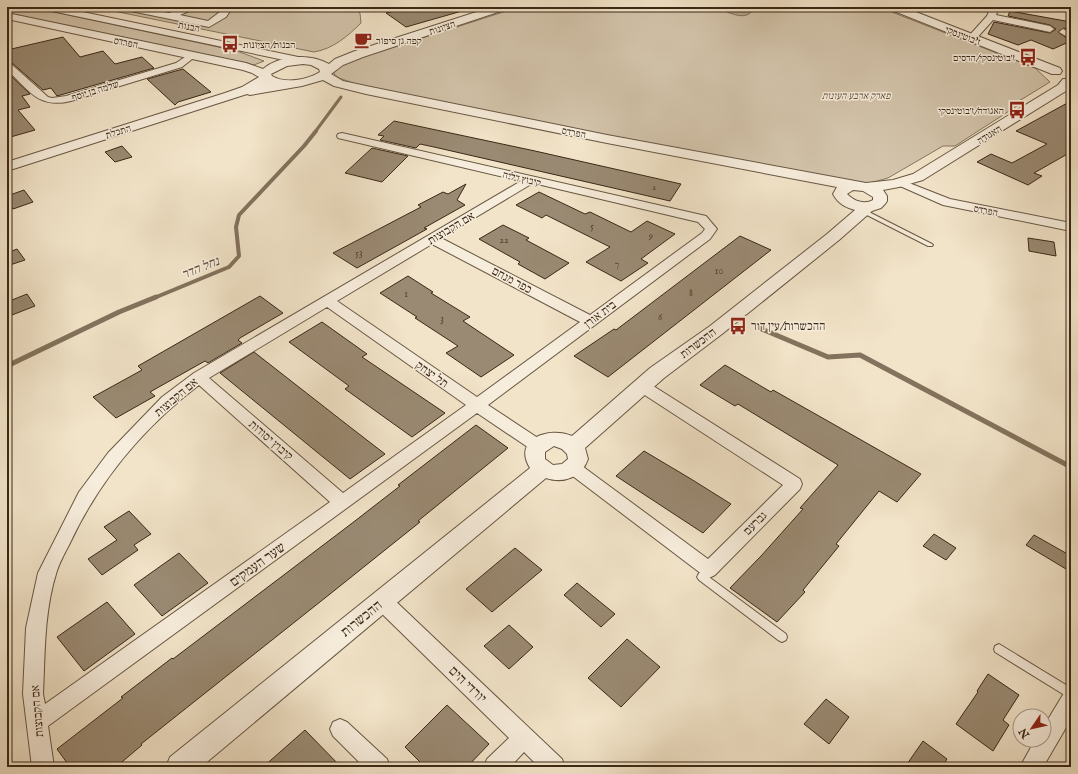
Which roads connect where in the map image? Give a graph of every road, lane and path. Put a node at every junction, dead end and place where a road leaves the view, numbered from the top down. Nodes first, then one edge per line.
1 (47, 7) edge
2 (126, 7) edge
3 (194, 7) edge
4 (222, 7) edge
5 (503, 7) edge
6 (893, 7) edge
7 (996, 7) edge
8 (7, 16) edge
9 (170, 16) junction
10 (992, 17) junction
11 (1050, 29) dead end
12 (972, 38) junction
13 (257, 52) junction
14 (359, 54) junction
15 (191, 56) junction
16 (305, 61) junction
17 (7, 65) edge
18 (270, 72) junction
19 (326, 73) junction
20 (1069, 78) edge
21 (292, 84) junction
22 (347, 86) junction
23 (229, 96) junction
24 (342, 136) dead end
25 (7, 167) edge
26 (802, 175) junction
27 (530, 180) junction
28 (906, 183) junction
29 (861, 186) junction
30 (842, 196) junction
31 (870, 206) junction
32 (702, 219) joint
33 (843, 227) junction
34 (1071, 227) edge
35 (433, 239) junction
36 (930, 245) dead end
37 (326, 300) junction
38 (590, 321) junction
39 (199, 377) junction
40 (642, 386) junction
41 (477, 406) junction
42 (538, 446) junction
43 (574, 446) junction
44 (572, 467) junction
45 (543, 469) junction
46 (342, 502) junction
47 (709, 570) junction
48 (382, 602) junction
49 (782, 637) dead end
50 (1000, 649) dead end
51 (1071, 694) edge
52 (1071, 700) edge
53 (37, 722) junction
54 (340, 729) dead end
55 (522, 738) junction
56 (43, 767) edge
57 (180, 767) edge
58 (379, 767) edge
59 (495, 767) edge
60 (554, 767) edge
61 (1031, 767) edge

1 - 13 street, הבנות
2 - 9 street
3 - 9 street
4 - 9 street
5 - 14 street, הציונות
6 - 12 street, ז'בוטינסקי
7 - 10 street
8 - 15 street, הפרדס
10 - 11 street
10 - 12 street
12 - 20 street, ז'בוטינסקי
13 - 16 street, הבנות
13 - 18 street, הבנות
14 - 16 street, הציונות
14 - 19 street, הציונות
15 - 17 street, שלמה בן יוסף
15 - 18 street, הפרדס
16 - 18 street, הציונות
16 - 19 street, הפרדס
18 - 21 street, הפרדס
18 - 23 street, התכלת
19 - 21 street, הציונות
19 - 22 street, הפרדס
20 - 28 street, האגודה
21 - 22 street, הפרדס
21 - 23 street, התכלת
22 - 26 street, הפרדס
23 - 25 street, התכלת
24 - 27 street, קיבוץ דליה
26 - 29 street, הפרדס
26 - 30 street, הפרדס
27 - 32 street, קיבוץ דליה
27 - 35 street, אם הקבוצות
28 - 29 street, האגודה
28 - 31 street, האגודה
28 - 34 street, הפרדס
29 - 30 street
29 - 31 street
30 - 31 street, הפרדס
30 - 33 street
31 - 33 street, ההכשרות
31 - 36 lane
32 - 38 street, בית אורן
33 - 40 street, ההכשרות
35 - 37 street, אם הקבוצות
35 - 38 street, כפר מנחם
37 - 39 street, אם הקבוצות
37 - 41 street, תל יצחק
38 - 41 street, בית אורן
39 - 46 street, קיבוץ יסודות
39 - 53 street, אם הקבוצות
40 - 43 street, ההכשרות
40 - 47 street, גברעם
41 - 42 street, תל יצחק
41 - 46 street, שער העמקים
42 - 43 street
42 - 45 street
43 - 44 street
44 - 45 street
44 - 47 street
45 - 48 street, ההכשרות
46 - 53 street, שער העמקים
47 - 49 lane
48 - 55 street, יורדי הים
48 - 57 street, ההכשרות
50 - 51 lane
52 - 61 street
53 - 56 street, אם הקבוצות
54 - 58 street
55 - 59 street
55 - 60 street, יורדי הים

